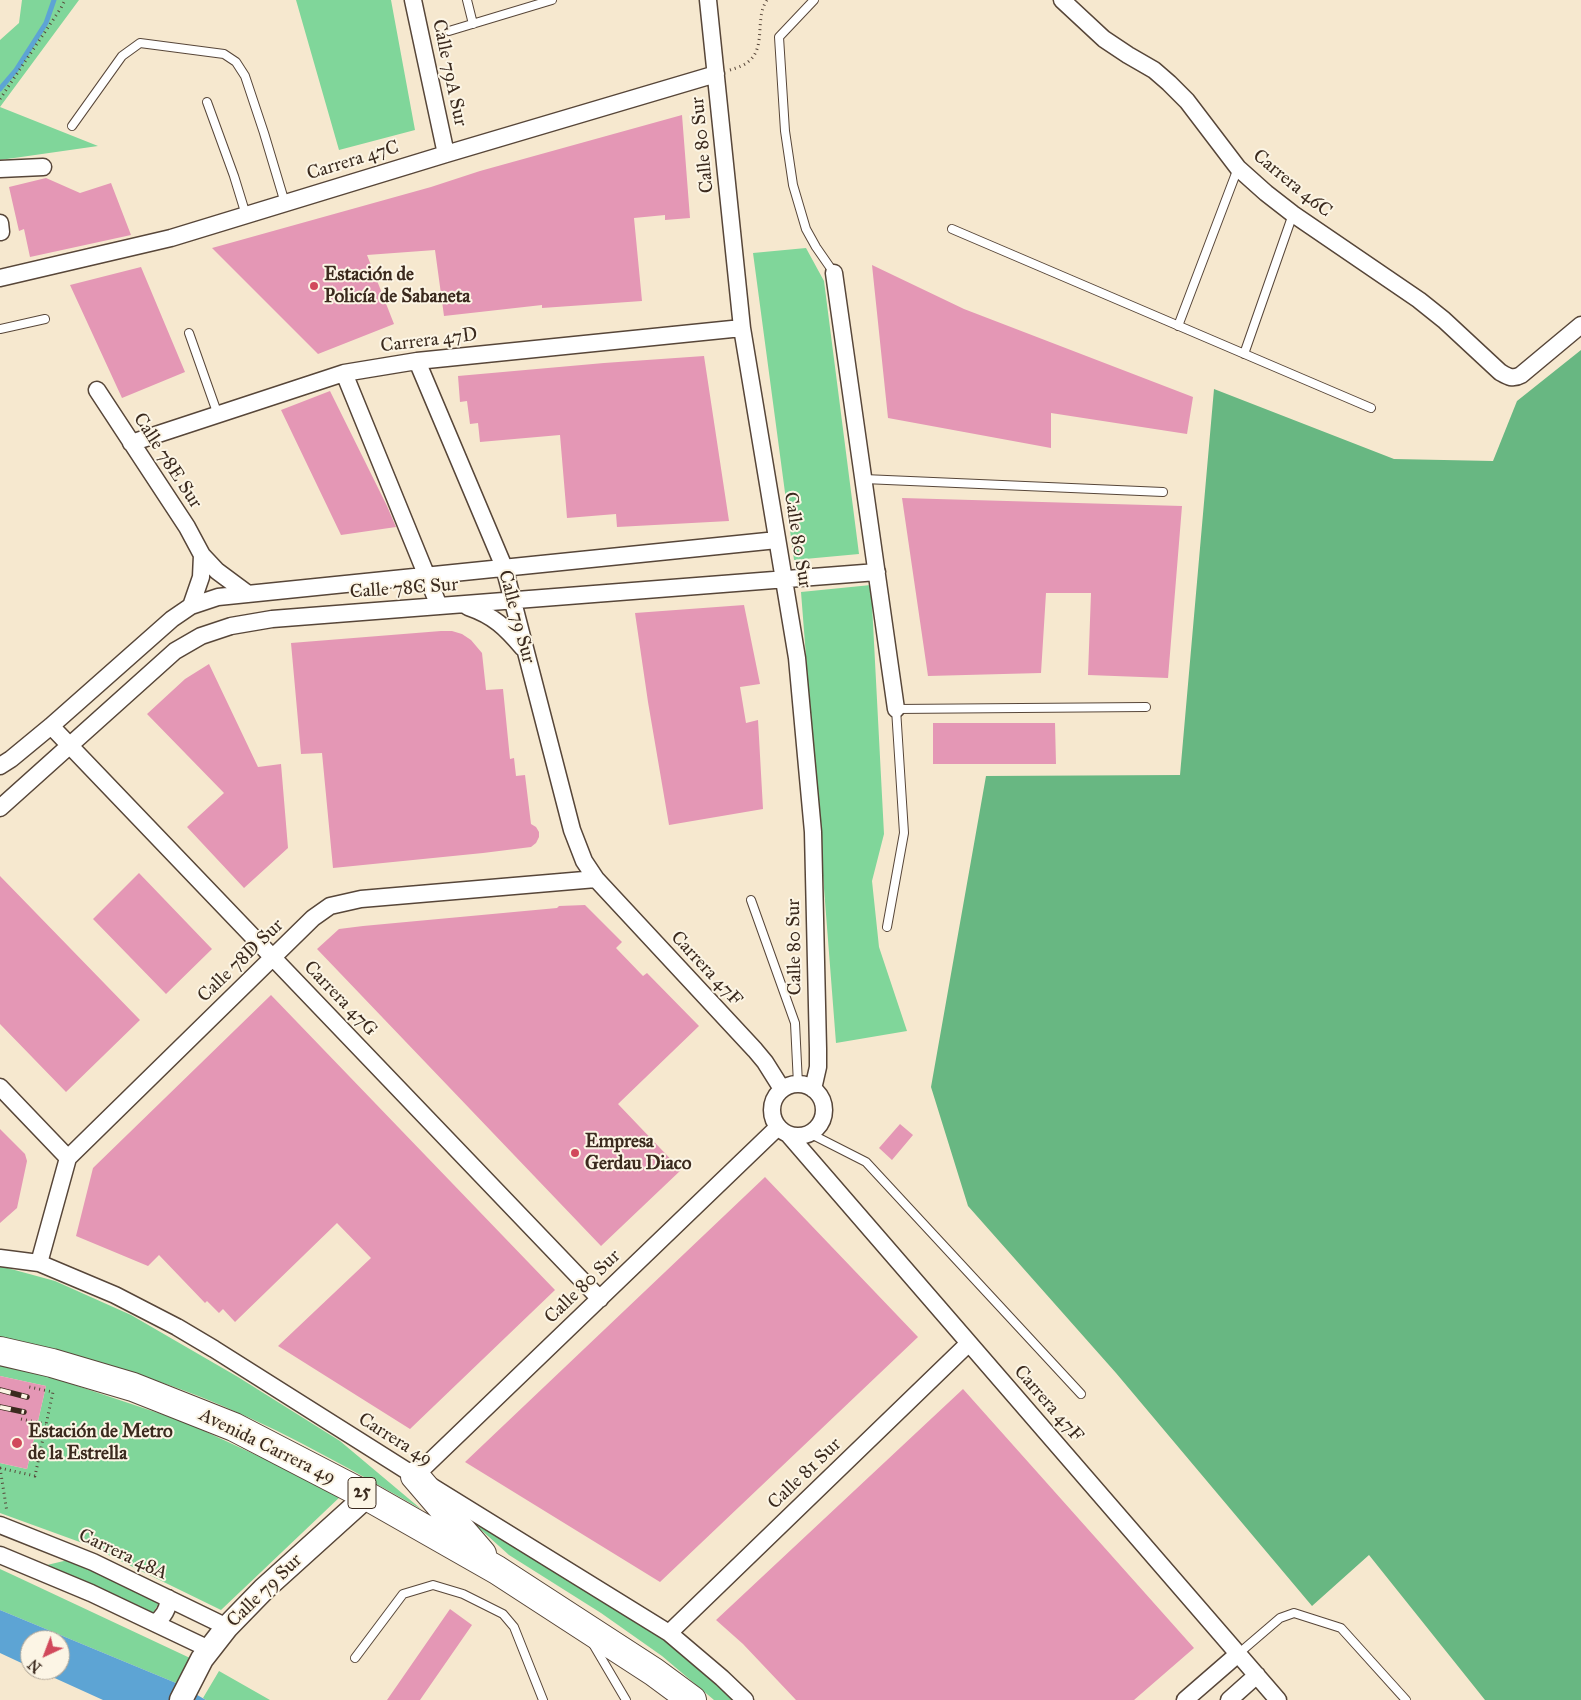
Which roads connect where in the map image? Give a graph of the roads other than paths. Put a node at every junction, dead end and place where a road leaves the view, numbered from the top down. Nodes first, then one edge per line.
1 (413, 0) edge
2 (467, 0) edge
3 (552, 0) edge
4 (708, 0) edge
5 (814, 0) edge
6 (1062, 0) edge
7 (472, 24) junction
8 (449, 31) dead end
9 (716, 74) junction
10 (207, 102) dead end
11 (72, 126) dead end
12 (446, 154) junction
13 (43, 167) dead end
14 (1238, 168) junction
15 (0, 169) edge
16 (285, 203) junction
17 (1293, 214) junction
18 (246, 216) junction
19 (952, 229) dead end
20 (834, 273) joint
21 (0, 278) edge
22 (45, 319) dead end
23 (1581, 325) edge
24 (1178, 326) junction
25 (742, 328) junction
26 (0, 329) edge
27 (189, 333) dead end
28 (1244, 354) junction
29 (417, 361) junction
30 (344, 373) junction
31 (97, 390) dead end
32 (1371, 408) dead end
33 (218, 415) junction
34 (131, 443) junction
35 (864, 479) junction
36 (1163, 492) dead end
37 (777, 540) junction
38 (202, 555) junction
39 (504, 568) junction
40 (877, 572) junction
41 (426, 575) junction
42 (784, 579) junction
43 (248, 594) junction
44 (513, 600) junction
45 (461, 604) junction
46 (191, 606) junction
47 (439, 606) junction
48 (525, 651) junction
49 (1146, 707) dead end
50 (896, 709) junction
51 (52, 726) junction
52 (70, 746) junction
53 (0, 766) edge
54 (0, 808) edge
55 (596, 879) junction
56 (751, 900) dead end
57 (887, 926) dead end
58 (272, 957) junction
59 (0, 1087) edge
60 (798, 1088) junction
61 (783, 1130) junction
62 (809, 1133) junction
63 (68, 1158) junction
64 (0, 1258) edge
65 (39, 1263) junction
66 (600, 1299) junction
67 (969, 1343) junction
68 (0, 1351) edge
69 (1081, 1394) dead end
70 (415, 1476) junction
71 (367, 1496) junction
72 (5, 1526) edge
73 (0, 1555) edge
74 (497, 1570) junction
75 (168, 1598) junction
76 (155, 1623) junction
77 (581, 1624) junction
78 (227, 1627) junction
79 (669, 1633) junction
80 (209, 1649) junction
81 (1238, 1654) junction
82 (354, 1658) dead end
83 (1257, 1675) junction
84 (181, 1700) edge
85 (543, 1700) edge
86 (626, 1700) edge
87 (692, 1700) edge
88 (746, 1700) edge
89 (1185, 1700) edge
90 (1229, 1700) edge
91 (1278, 1700) edge
92 (1406, 1700) edge

1 - 12 street, Calle 79A Sur
2 - 7 lane
3 - 7 lane
4 - 9 street, Calle 80 Sur
5 - 20 lane
6 - 14 street, Carrera 46C
7 - 8 lane
9 - 12 street, Carrera 47C
9 - 25 street, Calle 80 Sur
10 - 18 lane
11 - 16 lane
12 - 16 street, Carrera 47C
13 - 15 street
14 - 17 street, Carrera 46C
14 - 24 lane
16 - 18 street, Carrera 47C
17 - 23 street, Carrera 46C
17 - 28 lane
18 - 21 street, Carrera 47C
19 - 24 lane
20 - 35 street
22 - 26 lane
24 - 28 lane
25 - 29 street, Carrera 47D
25 - 37 street, Calle 80 Sur
27 - 33 lane
28 - 32 lane
29 - 30 street, Carrera 47D
29 - 39 street, Calle 79 Sur
30 - 33 street, Carrera 47D
30 - 41 street
31 - 34 street, Calle 78E Sur
33 - 34 street, Carrera 47D
34 - 38 street, Calle 78E Sur
35 - 36 lane
35 - 40 street
37 - 39 street, Calle 78C Sur
37 - 42 street, Calle 80 Sur
38 - 43 street, Calle 78E Sur
38 - 46 street
39 - 41 street, Calle 78C Sur
39 - 44 street, Calle 79 Sur
40 - 42 street, Calle 78C Sur
40 - 50 street
41 - 43 street, Calle 78C Sur
41 - 47 street
42 - 44 street, Calle 78C Sur
42 - 60 street, Calle 80 Sur
43 - 46 street, Calle 78C Sur
44 - 45 street, Calle 78C Sur
44 - 48 street, Calle 79 Sur
45 - 47 street, Calle 78C Sur
45 - 48 street
46 - 51 street, Calle 78C Sur
47 - 52 street, Calle 78C Sur
48 - 55 street, Calle 79 Sur
49 - 50 lane
50 - 57 lane
51 - 52 street, Carrera 47G
51 - 53 street, Calle 78C Sur
52 - 54 street, Calle 78C Sur
52 - 58 street, Carrera 47G
55 - 58 street, Calle 78D Sur
55 - 60 street, Carrera 47F
56 - 60 lane
58 - 63 street, Calle 78D Sur
58 - 66 street, Carrera 47G
59 - 63 street
60 - 61 street
60 - 62 street
61 - 62 street
61 - 66 street, Calle 80 Sur
61 - 67 street, Carrera 47F
62 - 69 lane
63 - 65 street, Calle 78D Sur
64 - 65 street, Carrera 49
65 - 70 street, Carrera 49
66 - 70 street, Calle 80 Sur
67 - 79 street, Calle 81 Sur
67 - 81 street, Carrera 47F
68 - 71 highway, Avenida Carrera 49 / 25
70 - 74 highway
70 - 79 street, Carrera 49
71 - 74 highway, Avenida Carrera 49 / 25
71 - 78 street, Calle 79 Sur
72 - 75 street, Carrera 48A
73 - 76 street
74 - 77 highway, Avenida Carrera 49 / 25
75 - 76 street
75 - 78 street, Carrera 48A
76 - 80 street
77 - 86 lane
77 - 87 highway, Avenida Carrera 49 / 25
78 - 80 street, Calle 79 Sur
79 - 88 street, Carrera 49
80 - 84 street, Calle 79 Sur
81 - 83 street, Carrera 47F
81 - 89 street
81 - 92 lane
82 - 85 lane
83 - 90 street
83 - 91 street, Carrera 47F

